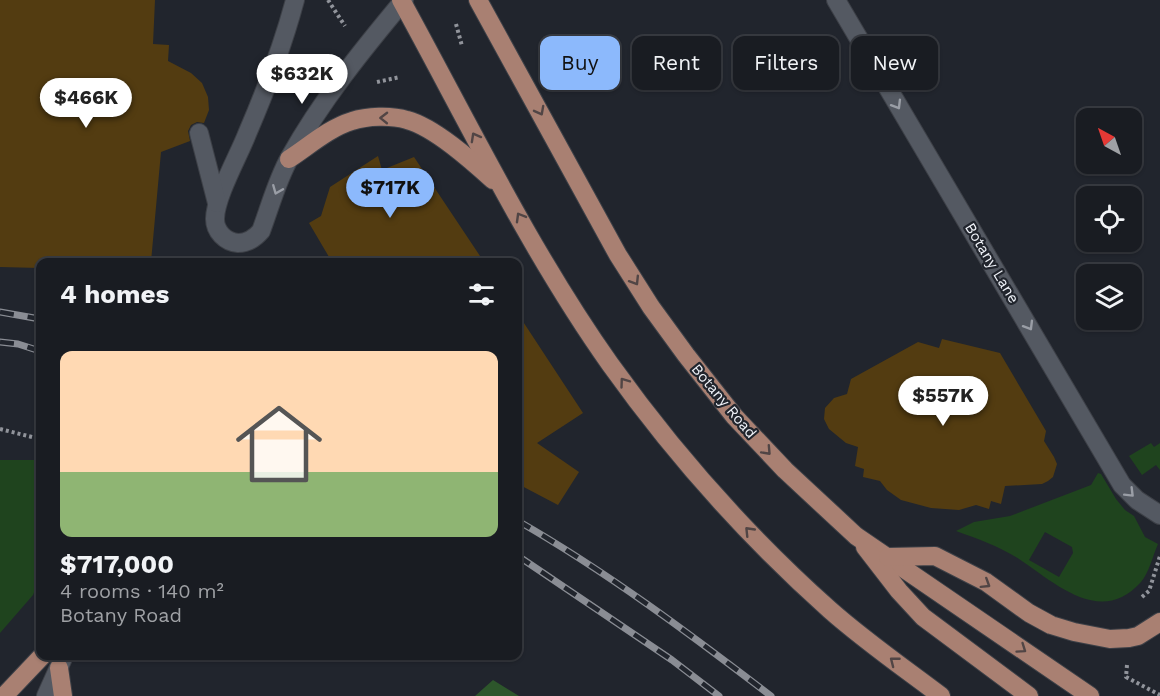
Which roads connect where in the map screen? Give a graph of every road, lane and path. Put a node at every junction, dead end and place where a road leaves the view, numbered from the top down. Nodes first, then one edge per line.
1 (295, 0) edge
2 (328, 0) edge
3 (478, 0) edge
4 (836, 0) edge
5 (402, 1) edge
6 (345, 26) dead end
7 (400, 77) dead end
8 (377, 82) dead end
9 (199, 133) dead end
10 (289, 159) junction
11 (503, 188) junction
12 (217, 204) junction
13 (0, 429) edge
14 (36, 438) edge
15 (1160, 515) edge
16 (856, 536) junction
17 (888, 556) junction
18 (1160, 556) edge
19 (1136, 603) dead end
20 (1160, 622) edge
21 (38, 660) edge
22 (1127, 660) dead end
23 (62, 662) edge
24 (1160, 695) edge
25 (4, 696) edge
26 (46, 696) edge
27 (63, 696) edge
28 (941, 696) edge
29 (1029, 696) edge
30 (1089, 696) edge

1 - 12 street
2 - 6 path
3 -> 16 main road, Botany Road
4 -> 15 street, Botany Lane
5 - 10 street
11 -> 5 main road
7 - 8 path
9 - 12 street
11 -> 10 main road
10 -> 12 street
28 -> 11 main road
13 - 14 path
16 - 17 main road, Botany Road
16 - 29 main road
17 -> 20 main road
17 -> 30 main road, Botany Road
18 - 19 path
21 - 25 main road
22 - 24 path
23 - 26 street
23 - 27 main road

